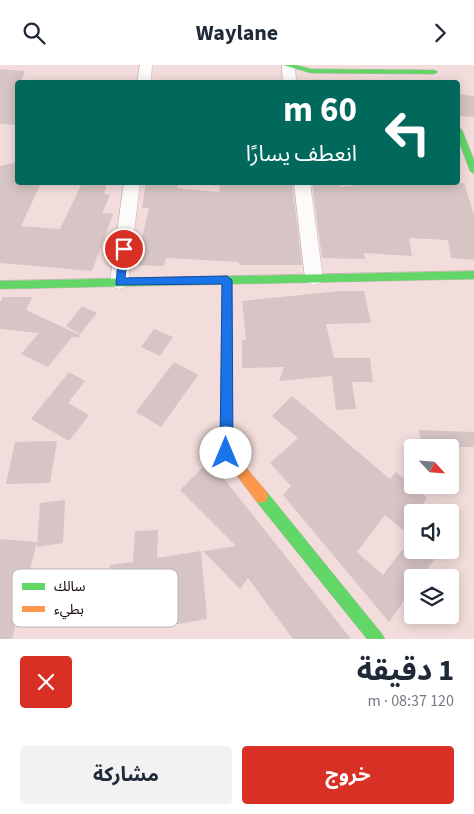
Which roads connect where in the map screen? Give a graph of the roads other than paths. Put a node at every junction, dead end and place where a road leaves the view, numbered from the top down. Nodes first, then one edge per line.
1 (146, 65) edge
2 (288, 65) edge
3 (434, 73) edge
4 (144, 80) edge
5 (290, 80) edge
6 (460, 136) edge
7 (474, 171) edge
8 (132, 185) edge
9 (302, 185) edge
10 (474, 275) edge
11 (314, 278) junction
12 (227, 280) junction
13 (119, 282) junction
14 (0, 285) edge
15 (377, 639) edge

1 - 4 street
2 - 3 street
2 - 5 street
6 - 7 street
8 - 13 street
9 - 11 street
10 - 11 street
11 - 12 street
12 - 13 street
12 - 15 street
13 - 14 street

